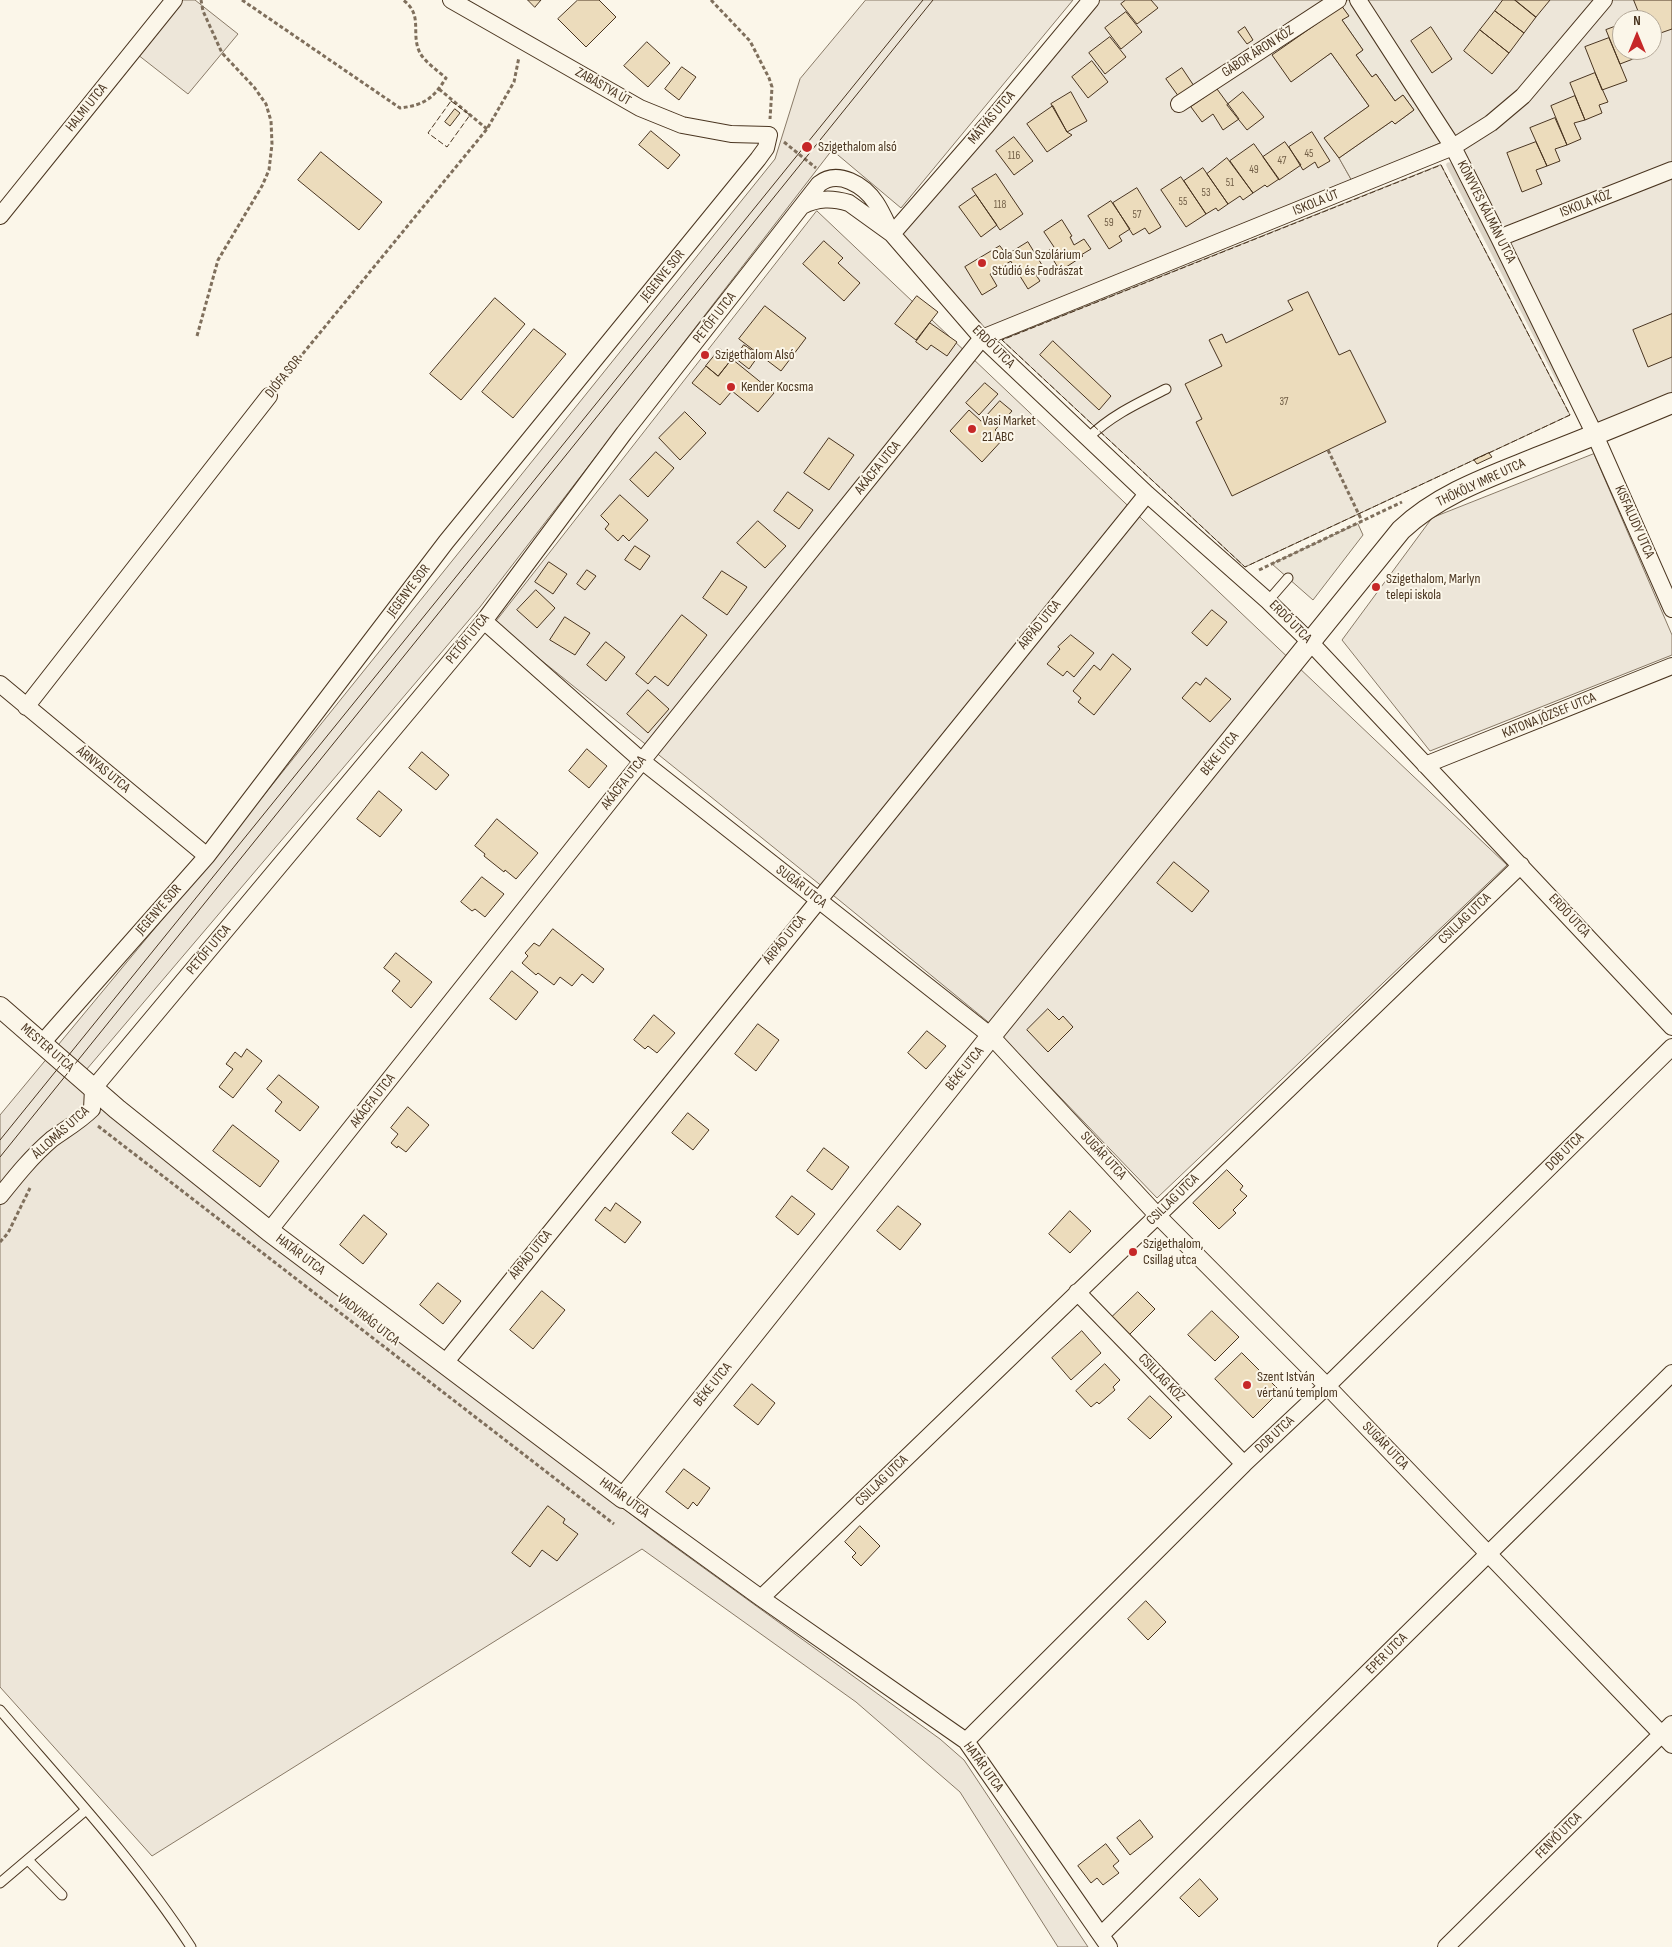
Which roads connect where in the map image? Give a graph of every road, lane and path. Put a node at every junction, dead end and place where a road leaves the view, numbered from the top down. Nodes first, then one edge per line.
1 (174, 0) edge
2 (201, 0) edge
3 (242, 0) edge
4 (403, 0) edge
5 (451, 0) edge
6 (711, 0) edge
7 (1091, 0) edge
8 (1338, 0) edge
9 (1358, 0) edge
10 (1604, 0) edge
11 (519, 38) junction
12 (439, 89) junction
13 (1179, 104) dead end
14 (487, 129) junction
15 (769, 135) junction
16 (1453, 147) junction
17 (792, 149) dead end
18 (809, 163) dead end
19 (1672, 170) edge
20 (824, 181) joint
21 (802, 206) junction
22 (0, 216) edge
23 (892, 234) junction
24 (1499, 238) junction
25 (197, 336) dead end
26 (982, 338) junction
27 (1166, 389) dead end
28 (269, 396) joint
29 (1672, 403) edge
30 (1595, 435) junction
31 (1088, 438) junction
32 (1328, 450) dead end
33 (1147, 494) junction
34 (1362, 521) dead end
35 (1288, 578) dead end
36 (1268, 601) junction
37 (1672, 609) edge
38 (484, 621) junction
39 (1310, 642) junction
40 (1672, 666) edge
41 (0, 684) edge
42 (26, 707) junction
43 (642, 761) junction
44 (1425, 765) junction
45 (207, 856) junction
46 (1521, 865) junction
47 (817, 900) junction
48 (0, 1007) edge
49 (1672, 1027) edge
50 (991, 1036) junction
51 (42, 1043) junction
52 (1672, 1047) edge
53 (93, 1089) junction
54 (101, 1119) dead end
55 (35, 1182) dead end
56 (0, 1196) edge
57 (1157, 1215) junction
58 (269, 1232) junction
59 (0, 1242) edge
60 (1077, 1292) junction
61 (444, 1364) junction
62 (1672, 1373) edge
63 (1328, 1386) junction
64 (1244, 1464) junction
65 (623, 1498) junction
66 (614, 1524) dead end
67 (1489, 1554) junction
68 (761, 1598) junction
69 (0, 1710) edge
70 (1668, 1735) edge
71 (966, 1741) junction
72 (86, 1810) junction
73 (28, 1860) junction
74 (0, 1883) edge
75 (62, 1895) dead end
76 (1105, 1941) edge
77 (191, 1947) edge
78 (1446, 1947) edge

1 - 22 street, HALMI UTCA
2 - 25 path
3 - 12 path
4 - 12 path
5 - 11 street, ZABÁSTYA ÚT
6 - 15 path
7 - 23 street, MÁTYÁS UTCA
8 - 13 street, GÁBOR ÁRON KÖZ
9 - 16 street, KÖNYVES KÁLMÁN UTCA
10 - 16 street, ISKOLA ÚT
11 - 14 path, DIÓFA SOR
11 - 15 street, ZABÁSTYA ÚT
12 - 14 path
14 - 28 path, DIÓFA SOR
15 - 45 street, JEGENYE SOR
16 - 24 street, KÖNYVES KÁLMÁN UTCA
16 - 26 street, ISKOLA ÚT
17 - 18 path
19 - 24 street, ISKOLA KÖZ
20 - 21 street, PETŐFI UTCA
20 - 23 street, ERDŐ UTCA
21 - 23 street, ERDŐ UTCA
21 - 38 street, PETŐFI UTCA
23 - 26 street, ERDŐ UTCA
24 - 30 street, KÖNYVES KÁLMÁN UTCA
26 - 31 street, ERDŐ UTCA
26 - 43 street, AKÁCFA UTCA
27 - 31 lane
28 - 42 street, DIÓFA SOR
29 - 30 street, THÖKÖLY IMRE UTCA
30 - 37 street, KISFALUDY UTCA
30 - 39 street, THÖKÖLY IMRE UTCA
31 - 33 street, ERDŐ UTCA
32 - 34 path
33 - 36 street, ERDŐ UTCA
33 - 47 street, ÁRPÁD UTCA
35 - 36 lane
36 - 39 street, ERDŐ UTCA
38 - 43 street, SUGÁR UTCA
38 - 53 street, PETŐFI UTCA
39 - 44 street, ERDŐ UTCA
39 - 50 street, BÉKE UTCA
40 - 44 street, KATONA JÓZSEF UTCA
41 - 42 street, ÁRNYAS UTCA
42 - 45 street, ÁRNYAS UTCA
43 - 47 street, SUGÁR UTCA
43 - 58 street, AKÁCFA UTCA
44 - 46 street, ERDŐ UTCA
45 - 51 street, JEGENYE SOR
46 - 49 street, ERDŐ UTCA
46 - 57 street, CSILLAG UTCA
47 - 50 street, SUGÁR UTCA
47 - 61 street, ÁRPÁD UTCA
48 - 51 street, MESTER UTCA
50 - 57 street, SUGÁR UTCA
50 - 65 street, BÉKE UTCA
51 - 53 street, MESTER UTCA
52 - 63 street, DOB UTCA
53 - 56 street, ÁLLOMÁS UTCA
53 - 58 street, HATÁR UTCA
54 - 66 path, VADVIRÁG UTCA
55 - 59 path
57 - 60 street, CSILLAG UTCA
57 - 63 street, SUGÁR UTCA
58 - 61 street, HATÁR UTCA
60 - 64 street, CSILLAG KÖZ
60 - 68 street, CSILLAG UTCA
61 - 65 street, HATÁR UTCA
62 - 67 street, EPER UTCA
63 - 64 street, DOB UTCA
63 - 67 street, SUGÁR UTCA
64 - 71 street, DOB UTCA
65 - 68 street, HATÁR UTCA
67 - 70 street, SUGÁR UTCA
67 - 76 street, EPER UTCA
68 - 71 street, HATÁR UTCA
69 - 72 lane
70 - 78 street, FENYŐ UTCA
71 - 76 street, HATÁR UTCA
72 - 73 lane
72 - 77 lane
73 - 74 lane
73 - 75 lane

